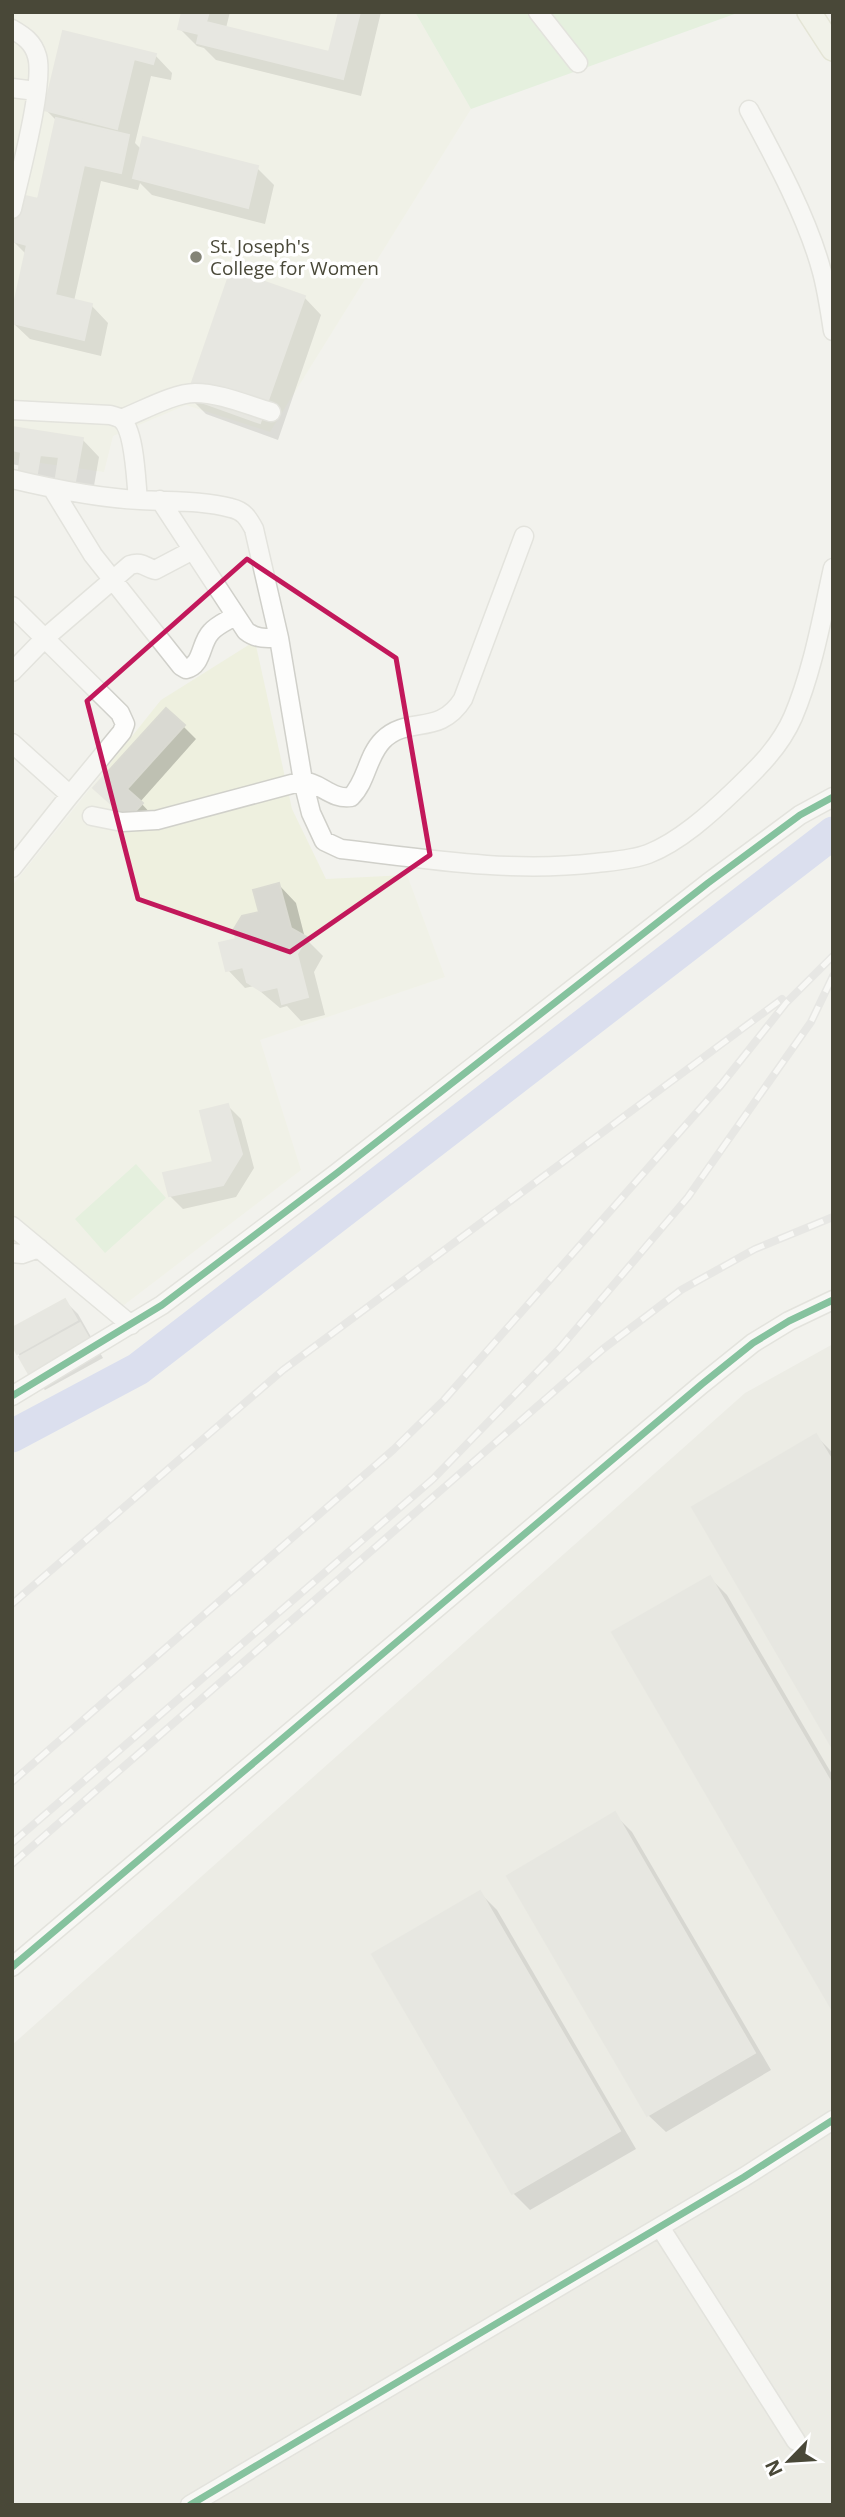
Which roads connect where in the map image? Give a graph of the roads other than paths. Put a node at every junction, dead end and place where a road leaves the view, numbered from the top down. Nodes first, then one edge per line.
1 (538, 12) edge
2 (809, 12) edge
3 (12, 29) edge
4 (833, 49) edge
5 (578, 63) dead end
6 (12, 88) edge
7 (36, 91) junction
8 (749, 110) dead end
9 (16, 177) edge
10 (12, 209) edge
11 (833, 331) edge
12 (12, 411) edge
13 (271, 412) dead end
14 (121, 419) junction
15 (12, 479) edge
16 (52, 488) junction
17 (138, 500) junction
18 (160, 500) junction
19 (524, 536) dead end
20 (193, 550) junction
21 (833, 568) edge
22 (112, 580) junction
23 (12, 606) edge
24 (235, 616) junction
25 (45, 638) junction
26 (279, 638) junction
27 (12, 672) edge
28 (12, 743) edge
29 (303, 781) junction
30 (70, 795) junction
31 (833, 797) edge
32 (92, 816) dead end
33 (12, 868) edge
34 (12, 1226) edge
35 (38, 1248) junction
36 (12, 1253) edge
37 (833, 1300) edge
38 (131, 1325) junction
39 (12, 1396) edge
40 (12, 1967) edge
41 (833, 2120) edge
42 (660, 2227) junction
43 (796, 2441) dead end
44 (190, 2505) edge

1 - 5 street
2 - 4 main road
3 - 7 street
6 - 7 street
7 - 9 street
8 - 11 street
9 - 10 street
12 - 14 street
13 - 14 street
14 - 17 street
15 - 16 street
16 - 17 street
16 - 22 street
17 - 18 street
18 - 20 street
18 - 26 street
19 - 29 street
20 - 22 street
20 - 24 street
21 - 29 street
22 - 24 street
22 - 25 street
23 - 25 street
24 - 26 street
25 - 27 street
25 - 30 street
26 - 29 street
28 - 30 street
29 - 32 street
30 - 33 street
31 - 38 street
34 - 35 street
35 - 36 street
35 - 38 street
37 - 40 street
38 - 39 street
41 - 42 street
42 - 43 street
42 - 44 street

